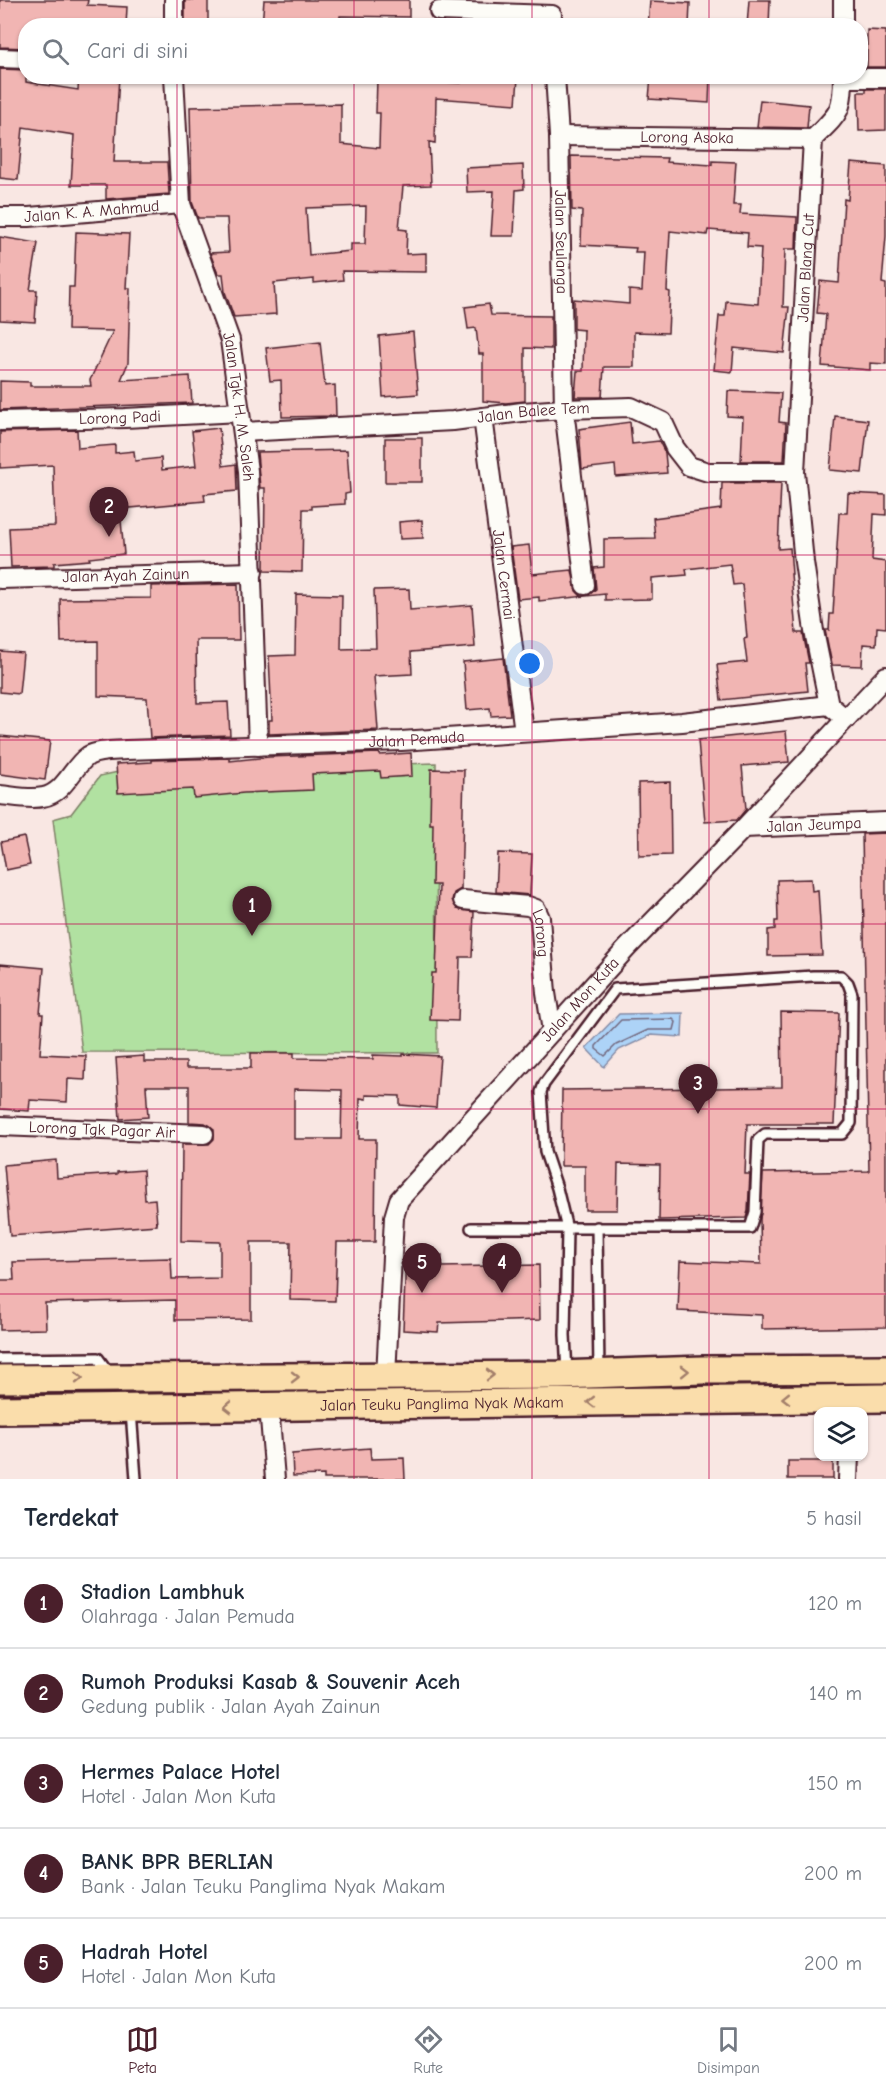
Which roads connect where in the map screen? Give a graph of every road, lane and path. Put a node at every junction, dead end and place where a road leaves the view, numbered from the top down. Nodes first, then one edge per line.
1 (174, 0) edge
2 (843, 0) edge
3 (439, 11) dead end
4 (552, 13) edge
5 (174, 18) edge
6 (843, 18) edge
7 (0, 58) edge
8 (18, 59) edge
9 (868, 78) edge
10 (886, 78) edge
11 (174, 84) edge
12 (556, 84) edge
13 (843, 84) edge
14 (559, 136) junction
15 (813, 139) junction
16 (182, 204) junction
17 (0, 217) edge
18 (564, 409) junction
19 (240, 412) junction
20 (483, 417) junction
21 (0, 421) edge
22 (243, 432) junction
23 (795, 472) junction
24 (253, 572) junction
25 (0, 579) edge
26 (585, 585) dead end
27 (886, 676) edge
28 (829, 705) junction
29 (846, 718) junction
30 (524, 732) junction
31 (258, 746) junction
32 (0, 795) edge
33 (886, 822) edge
34 (744, 828) junction
35 (463, 900) dead end
36 (552, 1031) junction
37 (0, 1126) edge
38 (204, 1134) dead end
39 (597, 1227) junction
40 (471, 1228) dead end
41 (567, 1228) junction
42 (0, 1359) edge
43 (850, 1369) junction
44 (886, 1369) edge
45 (599, 1373) junction
46 (563, 1374) junction
47 (386, 1376) junction
48 (46, 1378) junction
49 (109, 1378) junction
50 (0, 1379) edge
51 (886, 1398) edge
52 (559, 1403) junction
53 (850, 1404) edge
54 (269, 1406) junction
55 (131, 1408) junction
56 (46, 1409) junction
57 (0, 1410) edge
58 (849, 1461) edge
59 (136, 1479) edge
60 (275, 1479) edge
61 (848, 1479) edge

1 - 5 street
2 - 6 street
3 - 4 street
7 - 8 street
9 - 10 street
11 - 16 street, Jalan Tgk. H. M. Saleh
12 - 14 street, Jalan Seulanga
13 - 15 street
14 - 15 street, Lorong Asoka
14 - 18 street, Jalan Seulanga
15 - 23 street, Jalan Blang Cut
16 - 17 street, Jalan K. A. Mahmud
16 - 19 street, Jalan Tgk. H. M. Saleh
18 - 20 street, Jalan Balee Tem
18 - 23 street, Jalan Balee Tem
18 - 26 street, Jalan Seulanga
19 - 21 street, Lorong Padi
19 - 22 street, Jalan Tgk. H. M. Saleh
20 - 22 street, Jalan Balee Tem
20 - 30 street, Jalan Cermai
22 - 24 street, Jalan Tgk. H. M. Saleh
23 - 28 street, Jalan Blang Cut
24 - 25 street, Jalan Ayah Zainun
24 - 31 street, Jalan Tgk. H. M. Saleh
27 - 29 street, Jalan Mon Kuta
28 - 29 street
28 - 30 street, Jalan Pemuda
29 - 34 street, Jalan Mon Kuta
30 - 31 street, Jalan Pemuda
31 - 32 street, Jalan Pemuda
33 - 34 street, Jalan Jeumpa
34 - 36 street, Jalan Mon Kuta
35 - 36 street, Lorong
36 - 47 street, Jalan Mon Kuta
37 - 38 street, Lorong Tgk Pagar Air
39 - 41 lane
39 - 41 lane
39 - 45 lane
40 - 41 lane
41 - 46 lane
42 - 49 lane
43 - 44 main road, Jalan Teuku Panglima Nyak Makam
45 -> 43 main road, Jalan Teuku Panglima Nyak Makam
43 - 53 street
45 - 46 main road, Jalan Teuku Panglima Nyak Makam
47 -> 46 main road, Jalan Teuku Panglima Nyak Makam
46 - 52 main road
49 -> 47 main road, Jalan Teuku Panglima Nyak Makam
48 -> 49 main road, Jalan Teuku Panglima Nyak Makam
48 - 50 main road, Jalan Teuku Panglima Nyak Makam
48 - 56 main road
51 - 53 main road, Jalan Teuku Panglima Nyak Makam
53 -> 52 main road, Jalan Teuku Panglima Nyak Makam
52 - 54 main road, Jalan Teuku Panglima Nyak Makam
54 -> 55 main road, Jalan Teuku Panglima Nyak Makam
54 - 60 street
55 - 56 main road, Jalan Teuku Panglima Nyak Makam
55 - 59 lane
56 - 57 main road, Jalan Teuku Panglima Nyak Makam
58 - 61 street

